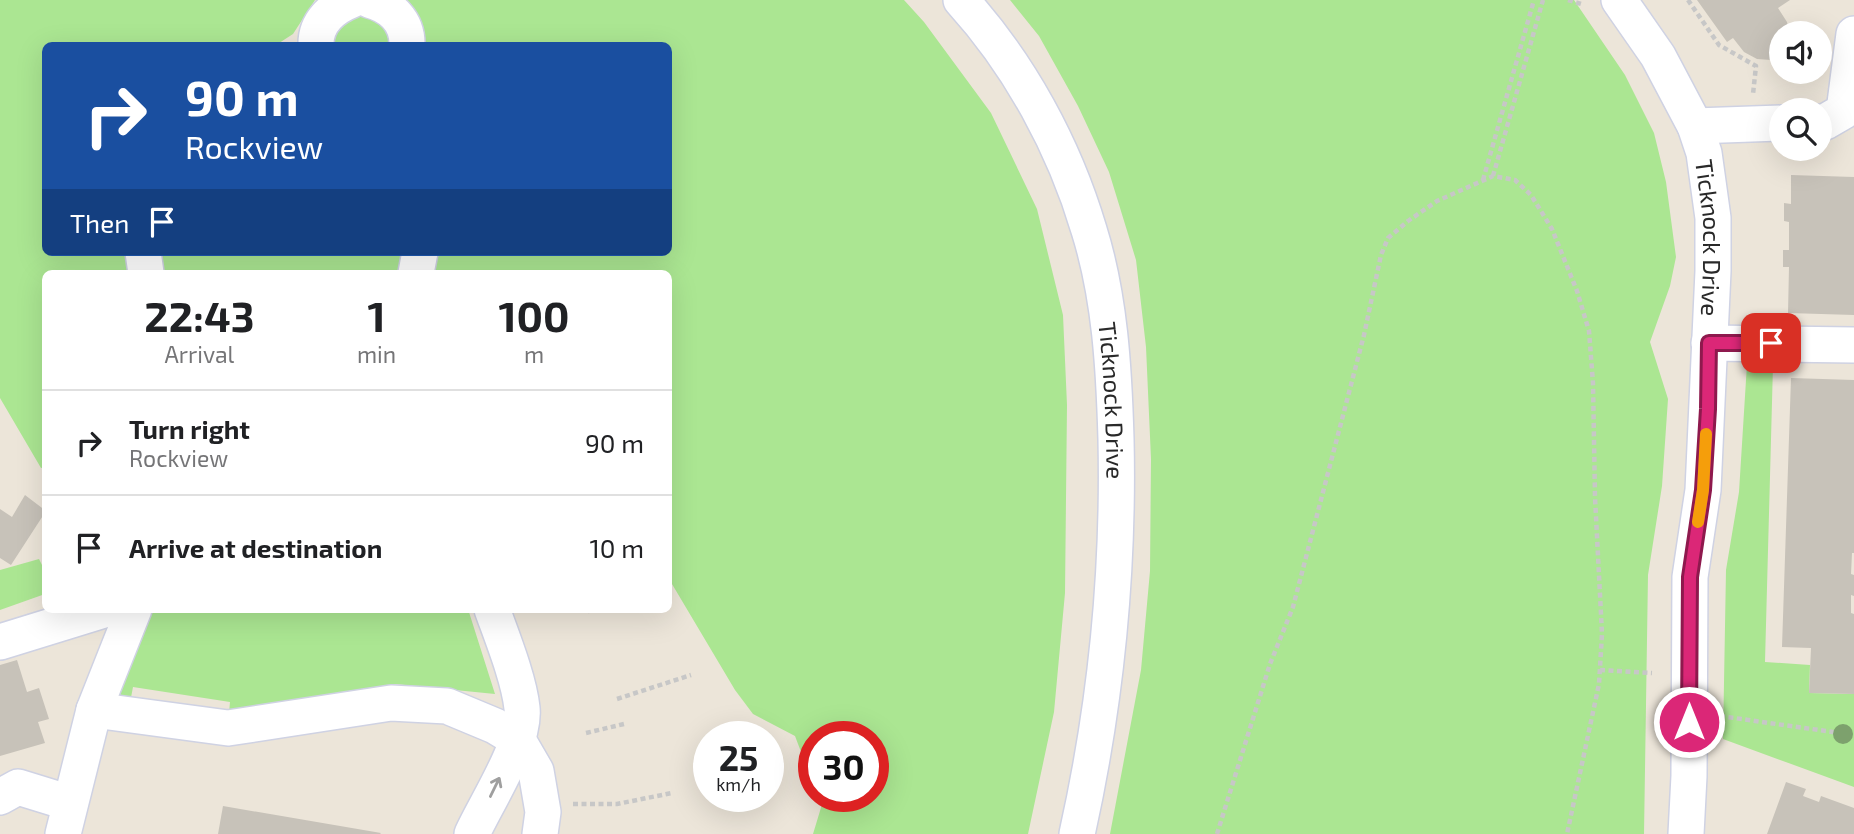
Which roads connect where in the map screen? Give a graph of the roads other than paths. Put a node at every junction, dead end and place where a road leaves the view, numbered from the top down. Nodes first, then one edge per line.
1 (352, 0) edge
2 (369, 0) edge
3 (961, 0) edge
4 (1619, 0) edge
5 (1854, 34) edge
6 (317, 42) edge
7 (406, 42) edge
8 (1832, 118) edge
9 (1769, 123) edge
10 (1695, 126) junction
11 (1709, 343) junction
12 (1854, 345) edge
13 (111, 613) edge
14 (121, 613) edge
15 (493, 613) edge
16 (0, 642) edge
17 (94, 710) junction
18 (518, 740) junction
19 (0, 797) edge
20 (67, 819) edge
21 (472, 834) edge
22 (540, 834) edge
23 (1077, 834) edge
24 (1686, 834) edge

1 - 6 street
2 - 7 street
3 - 23 street, Ticknock Drive
4 - 10 street, Ticknock Drive
5 - 8 street
9 - 10 street
10 - 11 street, Ticknock Drive
11 - 12 street
11 - 24 street, Ticknock Drive
13 - 16 street
14 - 17 street
15 - 18 street
17 - 18 street
17 - 20 street
21 -> 18 street
18 - 22 street
19 - 20 street

